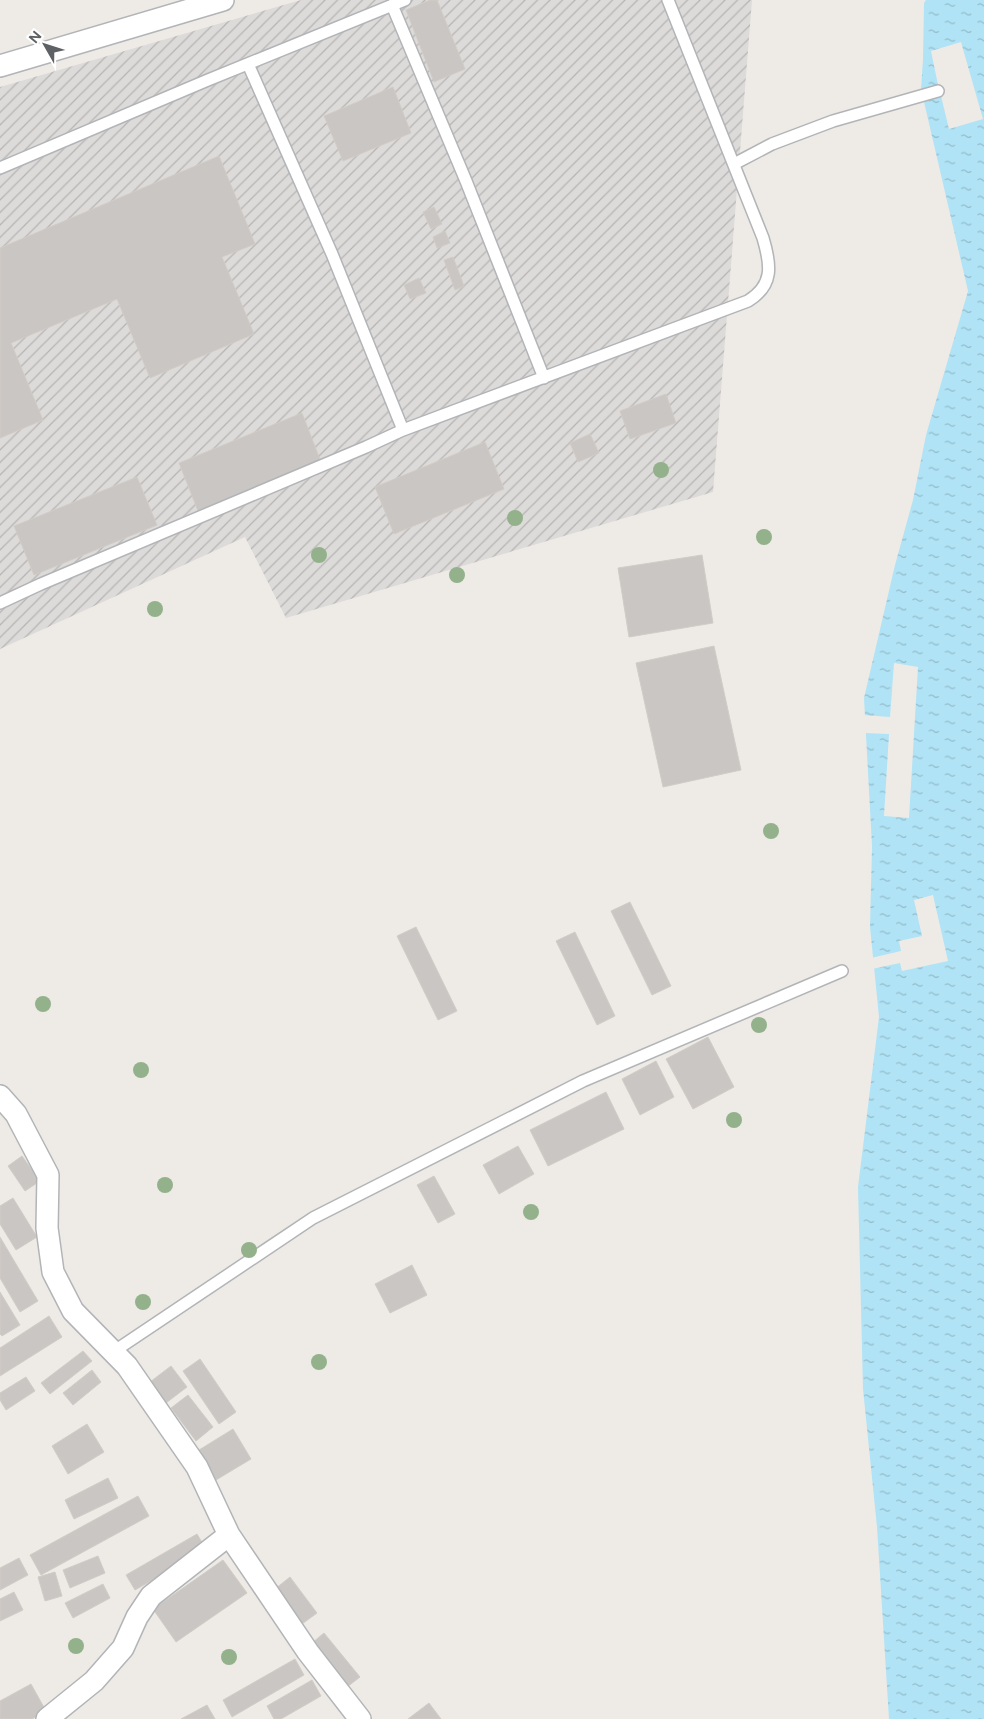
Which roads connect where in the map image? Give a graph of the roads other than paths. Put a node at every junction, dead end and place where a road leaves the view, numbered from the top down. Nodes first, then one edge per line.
1 (223, 0) edge
2 (405, 0) edge
3 (668, 0) edge
4 (392, 5) junction
5 (248, 64) junction
6 (0, 66) edge
7 (938, 91) dead end
8 (734, 164) junction
9 (0, 168) edge
10 (544, 378) junction
11 (403, 430) junction
12 (0, 603) edge
13 (842, 971) dead end
14 (0, 1096) edge
15 (113, 1352) junction
16 (229, 1535) junction
17 (47, 1719) edge
18 (360, 1719) edge

1 - 6 street
2 - 4 lane
3 - 8 lane
4 - 5 lane
4 - 10 lane
5 - 9 lane
5 - 11 lane
7 - 8 lane
8 - 10 lane
10 - 11 lane
11 - 12 lane
13 - 15 lane
14 - 15 street
15 - 16 street
16 - 17 street
16 - 18 street

